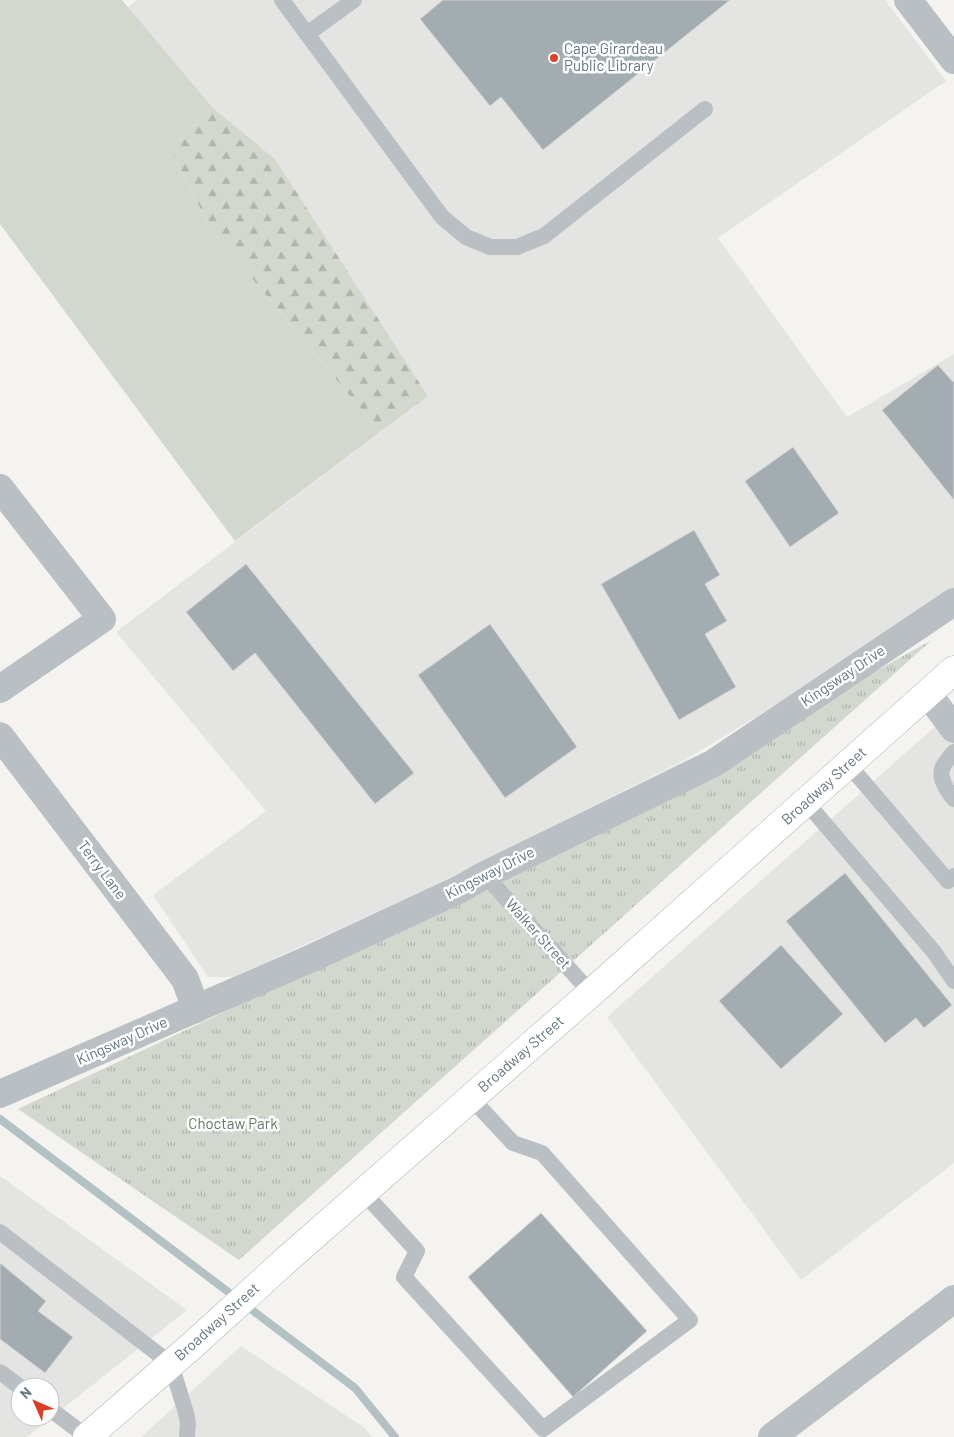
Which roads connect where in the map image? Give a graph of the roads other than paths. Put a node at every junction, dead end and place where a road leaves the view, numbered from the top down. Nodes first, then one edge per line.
1 (282, 0) edge
2 (354, 0) edge
3 (908, 0) edge
4 (307, 34) junction
5 (954, 60) edge
6 (706, 110) dead end
7 (0, 488) edge
8 (954, 602) edge
9 (954, 670) edge
10 (0, 689) edge
11 (928, 694) junction
12 (954, 729) edge
13 (0, 736) edge
14 (954, 752) edge
15 (848, 764) junction
16 (954, 799) edge
17 (806, 802) junction
18 (485, 875) junction
19 (954, 876) edge
20 (954, 981) edge
21 (591, 993) junction
22 (196, 1009) junction
23 (0, 1094) edge
24 (471, 1098) junction
25 (364, 1193) junction
26 (0, 1232) edge
27 (954, 1299) edge
28 (171, 1364) junction
29 (60, 1417) edge
30 (87, 1437) edge
31 (188, 1437) edge
32 (772, 1437) edge

1 - 4 lane
2 - 4 lane
3 - 5 street
4 - 6 lane
7 - 10 street
8 - 18 street, Kingsway Drive
9 - 11 main road, Broadway Street
11 - 12 street
11 - 15 main road, Broadway Street
13 - 22 street, Terry Lane
14 - 16 lane
15 - 17 main road, Broadway Street
15 - 19 lane
17 - 20 lane
17 - 21 main road, Broadway Street
18 - 21 lane, Walker Street
18 - 22 street, Kingsway Drive
21 - 24 main road, Broadway Street
22 - 23 street, Kingsway Drive
24 - 25 main road, Broadway Street
24 - 25 lane
25 - 28 main road, Broadway Street
26 - 28 lane
27 - 32 street
28 - 30 main road, Broadway Street
28 - 31 lane
29 - 30 lane

